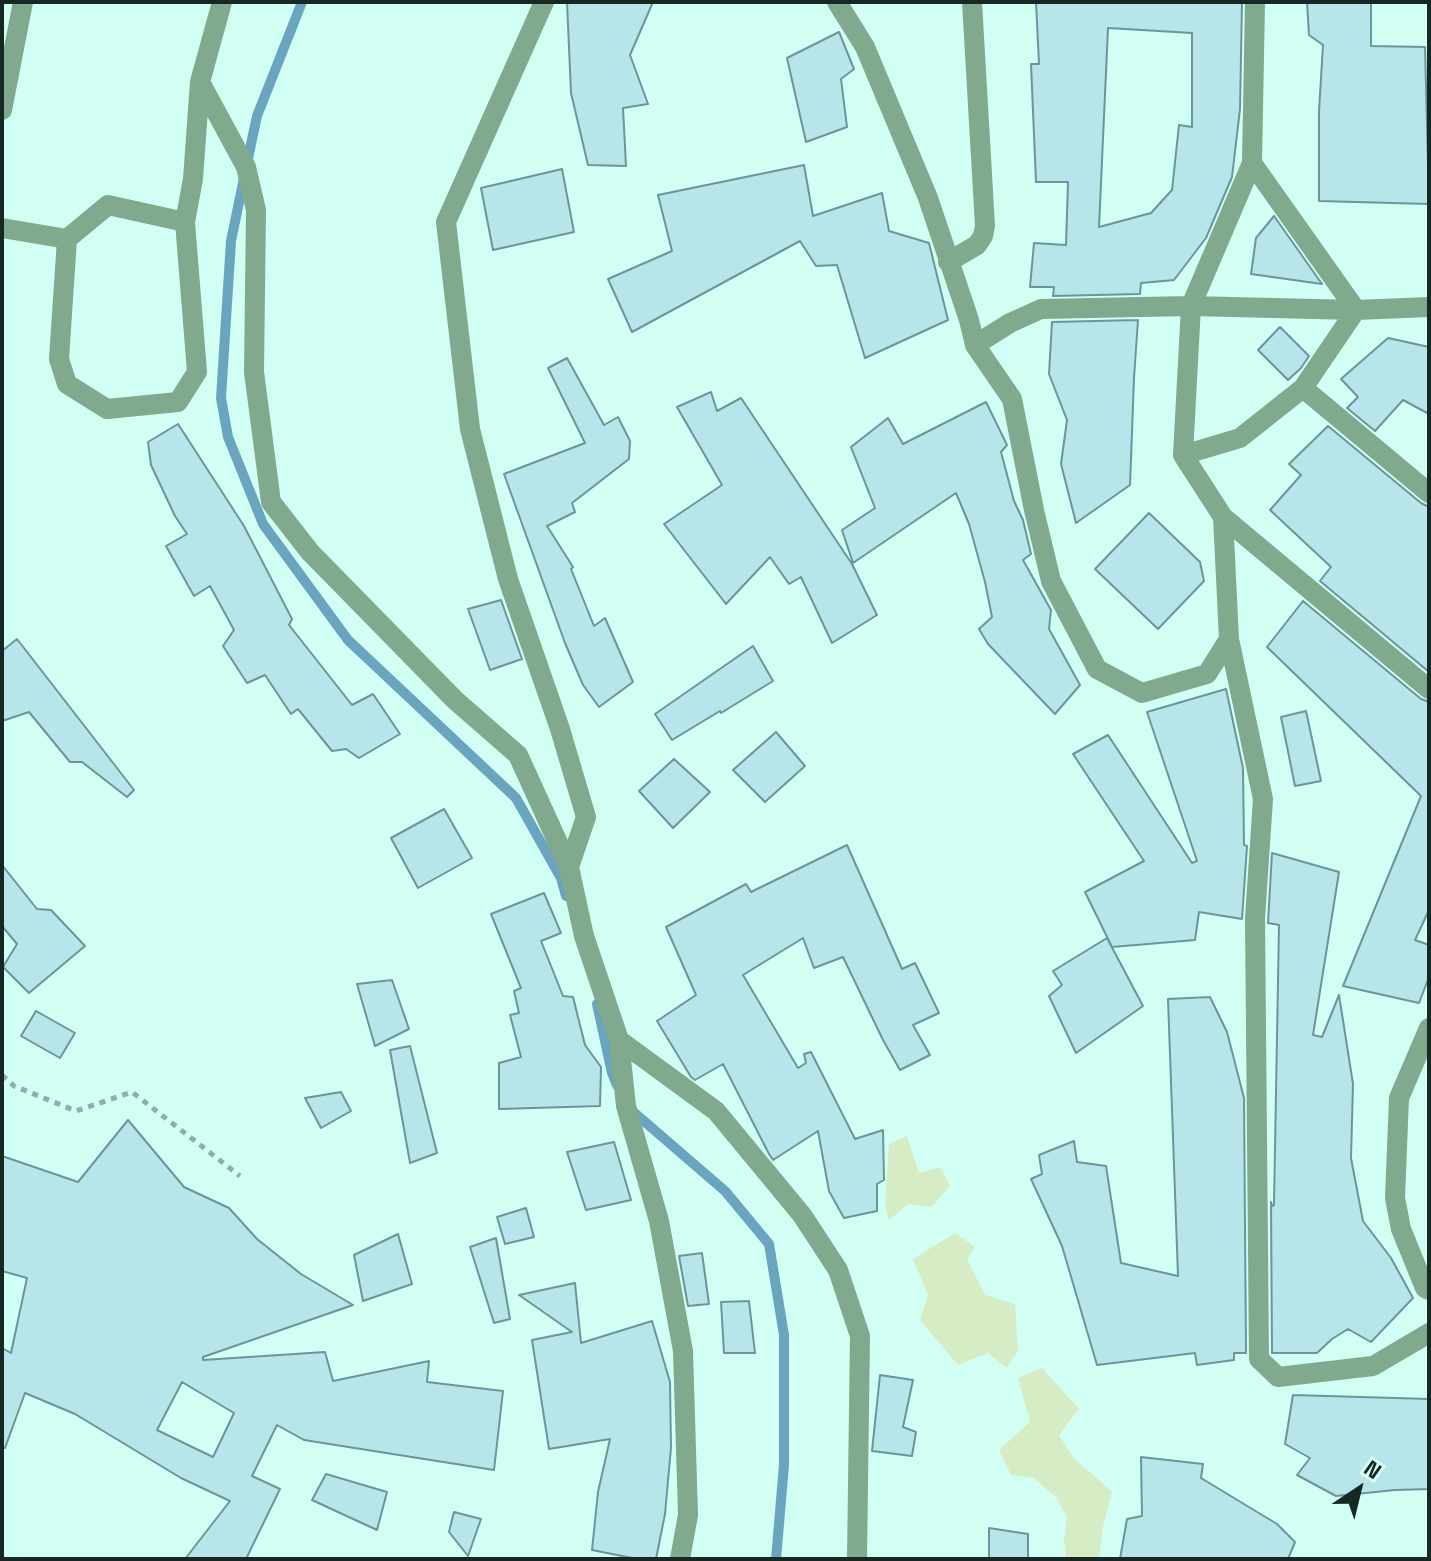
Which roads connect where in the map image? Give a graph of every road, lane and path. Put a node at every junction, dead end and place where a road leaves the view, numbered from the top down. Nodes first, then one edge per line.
1 (23, 2) edge
2 (222, 2) edge
3 (544, 2) edge
4 (837, 2) edge
5 (972, 2) edge
6 (1255, 2) edge
7 (200, 82) junction
8 (2, 110) edge
9 (1252, 163) junction
10 (185, 222) junction
11 (2, 228) edge
12 (67, 239) junction
13 (948, 262) junction
14 (1191, 306) junction
15 (1429, 307) edge
16 (1356, 310) junction
17 (975, 345) junction
18 (1303, 388) junction
19 (1183, 455) junction
20 (1429, 493) edge
21 (1223, 517) junction
22 (1229, 639) junction
23 (1429, 689) edge
24 (569, 867) junction
25 (1429, 1028) edge
26 (619, 1040) junction
27 (2, 1075) edge
28 (240, 1176) dead end
29 (1429, 1290) edge
30 (1429, 1333) edge
31 (680, 1559) edge
32 (857, 1559) edge

1 - 8 street
2 - 7 street
3 - 24 street
4 - 13 street
5 - 13 street
6 - 9 street
7 - 10 street
7 - 24 street
9 - 14 street
9 - 16 street
10 - 12 street
10 - 12 street
11 - 12 street
13 - 17 street
14 - 16 street
14 - 17 street
14 - 19 street
15 - 16 street
16 - 18 street
17 - 22 street
18 - 19 street
18 - 20 street
19 - 21 street
21 - 22 street
21 - 23 street
22 - 30 street
24 - 26 street
25 - 29 street
26 - 31 street
26 - 32 street
27 - 28 path

